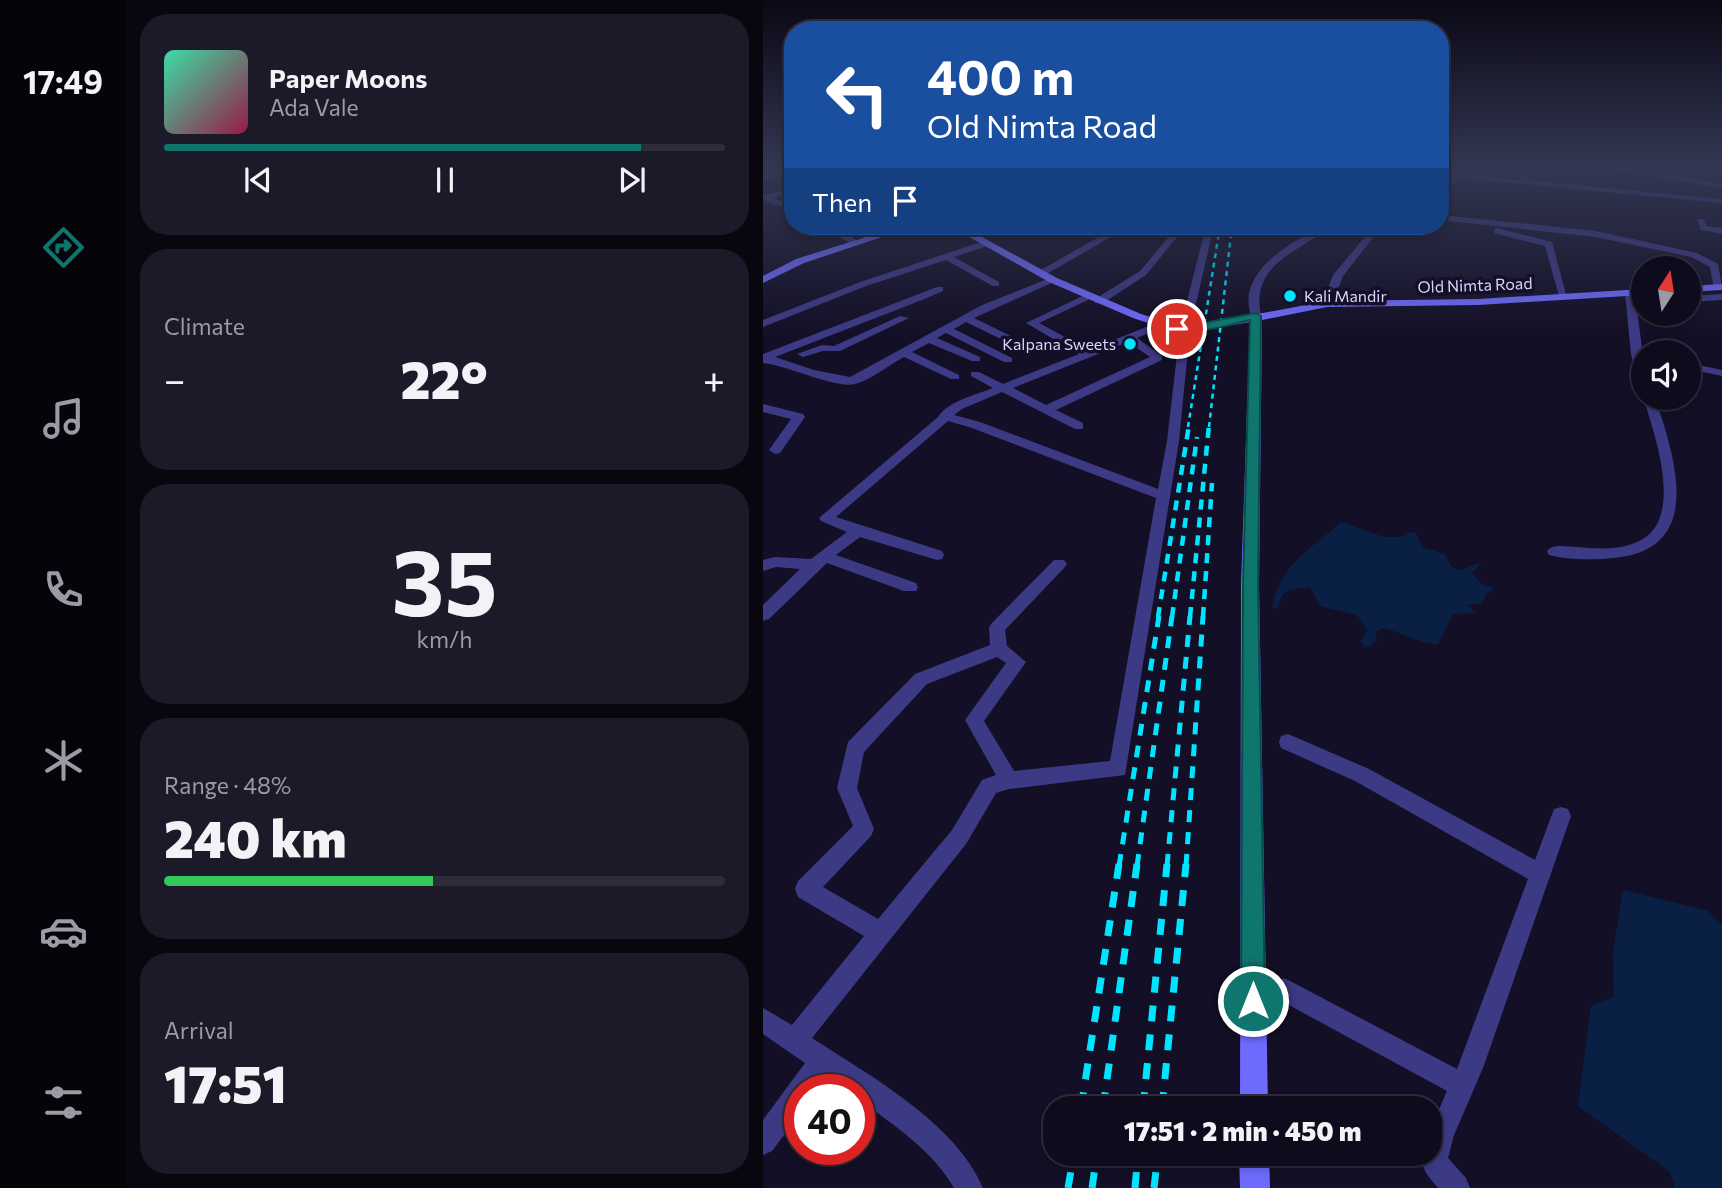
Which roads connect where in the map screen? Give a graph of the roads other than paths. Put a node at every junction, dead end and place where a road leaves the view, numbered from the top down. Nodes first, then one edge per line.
1 (1476, 223) edge
2 (1492, 223) edge
3 (1702, 223) edge
4 (1722, 231) edge
5 (843, 235) edge
6 (879, 235) edge
7 (972, 235) edge
8 (981, 235) edge
9 (1111, 235) edge
10 (1175, 235) edge
11 (1208, 235) edge
12 (1313, 235) edge
13 (1371, 235) edge
14 (976, 237) junction
15 (855, 242) junction
16 (987, 243) junction
17 (946, 256) junction
18 (1040, 274) junction
19 (763, 280) edge
20 (1053, 280) junction
21 (996, 284) dead end
22 (940, 289) dead end
23 (1701, 290) edge
24 (1720, 291) edge
25 (1631, 293) edge
26 (1565, 296) junction
27 (1701, 296) edge
28 (1094, 298) junction
29 (1328, 304) junction
30 (1256, 316) junction
31 (904, 317) dead end
32 (966, 318) junction
33 (763, 324) edge
34 (1160, 325) junction
35 (945, 328) junction
36 (1185, 329) junction
37 (927, 338) junction
38 (1130, 338) junction
39 (1015, 342) dead end
40 (902, 352) junction
41 (1090, 355) junction
42 (763, 359) edge
43 (976, 359) dead end
44 (1008, 360) dead end
45 (780, 361) junction
46 (1701, 369) edge
47 (1722, 373) edge
48 (975, 374) dead end
49 (955, 377) dead end
50 (1003, 388) junction
51 (763, 408) edge
52 (1045, 410) junction
53 (1653, 410) edge
54 (943, 416) junction
55 (1079, 426) dead end
56 (775, 450) dead end
57 (1163, 496) junction
58 (858, 531) junction
59 (1554, 551) dead end
60 (937, 555) dead end
61 (820, 561) junction
62 (1059, 564) dead end
63 (763, 566) edge
64 (910, 587) dead end
65 (763, 615) edge
66 (999, 649) junction
67 (1288, 743) dead end
68 (1009, 780) junction
69 (1561, 816) dead end
70 (1538, 873) junction
71 (880, 933) junction
72 (1285, 990) dead end
73 (763, 1020) edge
74 (794, 1041) junction
75 (822, 1061) junction
76 (812, 1074) edge
77 (1462, 1086) junction
78 (1254, 1096) edge
79 (784, 1113) edge
80 (1442, 1130) edge
81 (763, 1142) edge
82 (1254, 1166) edge
83 (1437, 1166) edge
84 (964, 1185) edge
85 (1255, 1188) edge
86 (1456, 1188) edge

1 - 26 street
2 - 24 street
3 - 4 street
5 - 15 street
6 - 15 street
7 - 14 street, Old Nimta Road
8 - 14 street
9 - 18 street
10 - 28 street
11 - 36 street
12 - 30 street
13 - 29 street
14 - 16 street, Old Nimta Road
15 - 19 street
16 - 17 street
16 - 18 street, Old Nimta Road
17 - 21 street
17 - 33 street
18 - 20 street, Old Nimta Road
20 - 28 street, Old Nimta Road
20 - 32 street
22 - 42 street
23 - 24 street
24 - 27 street
25 - 26 street, Old Nimta Road
26 - 29 street, Old Nimta Road
28 - 34 street, Old Nimta Road
28 - 41 street
29 - 30 street, Old Nimta Road
30 - 36 street, Old Nimta Road
30 - 78 street
31 - 45 street
32 - 35 street
32 - 39 street
34 - 36 street, Old Nimta Road
34 - 38 street
35 - 37 street
35 - 44 street
36 - 57 street
37 - 40 street
37 - 43 street
38 - 41 street
38 - 52 street
40 - 45 street
40 - 49 street
41 - 50 street
42 - 45 street
46 - 47 street
48 - 50 street
50 - 52 street
50 - 54 street
51 - 56 street
52 - 55 street
53 - 59 street
54 - 57 street
54 - 58 street
57 - 68 street
58 - 60 street
58 - 61 street
61 - 63 street
61 - 64 street
61 - 65 street
62 - 66 street
66 - 68 street
66 - 71 street
67 - 70 street
68 - 71 street
69 - 70 street
70 - 77 street
71 - 74 street
72 - 77 street
73 - 74 street
74 - 75 street
75 - 76 street
75 - 84 street
77 - 80 street
79 - 81 street
82 - 85 street
83 - 86 street

